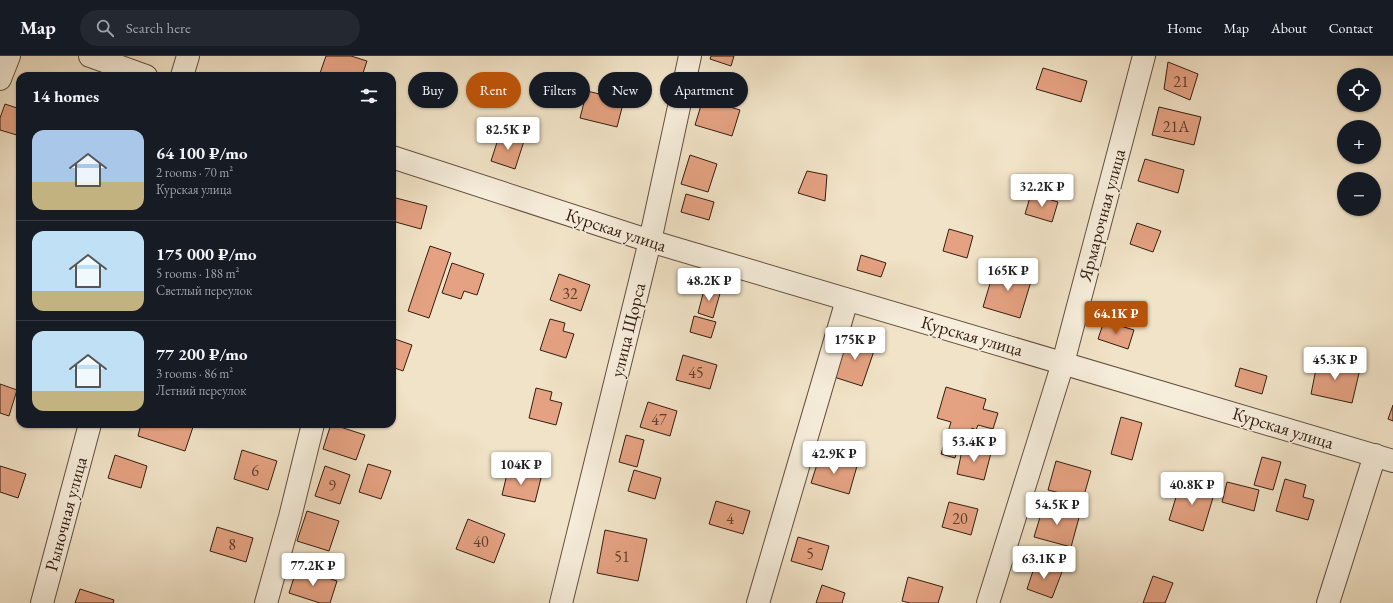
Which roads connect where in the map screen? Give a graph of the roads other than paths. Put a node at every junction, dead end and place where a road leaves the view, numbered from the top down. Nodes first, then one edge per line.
1 (9, 56) edge
2 (90, 56) edge
3 (188, 56) edge
4 (690, 56) edge
5 (1144, 56) edge
6 (135, 72) edge
7 (183, 72) edge
8 (0, 79) edge
9 (396, 160) edge
10 (650, 242) junction
11 (847, 300) junction
12 (1063, 363) junction
13 (89, 428) edge
14 (312, 428) edge
15 (1384, 458) edge
16 (42, 603) edge
17 (266, 603) edge
18 (560, 603) edge
19 (758, 603) edge
20 (988, 603) edge
21 (1328, 603) edge

1 - 8 street
2 - 6 street
3 - 7 street
4 - 10 street, улица Щорса
5 - 12 street, Ярмарочная улица
9 - 10 street, Курская улица
10 - 11 street, Курская улица
10 - 18 street, улица Щорса
11 - 12 street, Курская улица
11 - 19 street
12 - 15 street, Курская улица
12 - 20 street, Ярмарочная улица
13 - 16 street, Рыночная улица
14 - 17 street
15 - 21 street

